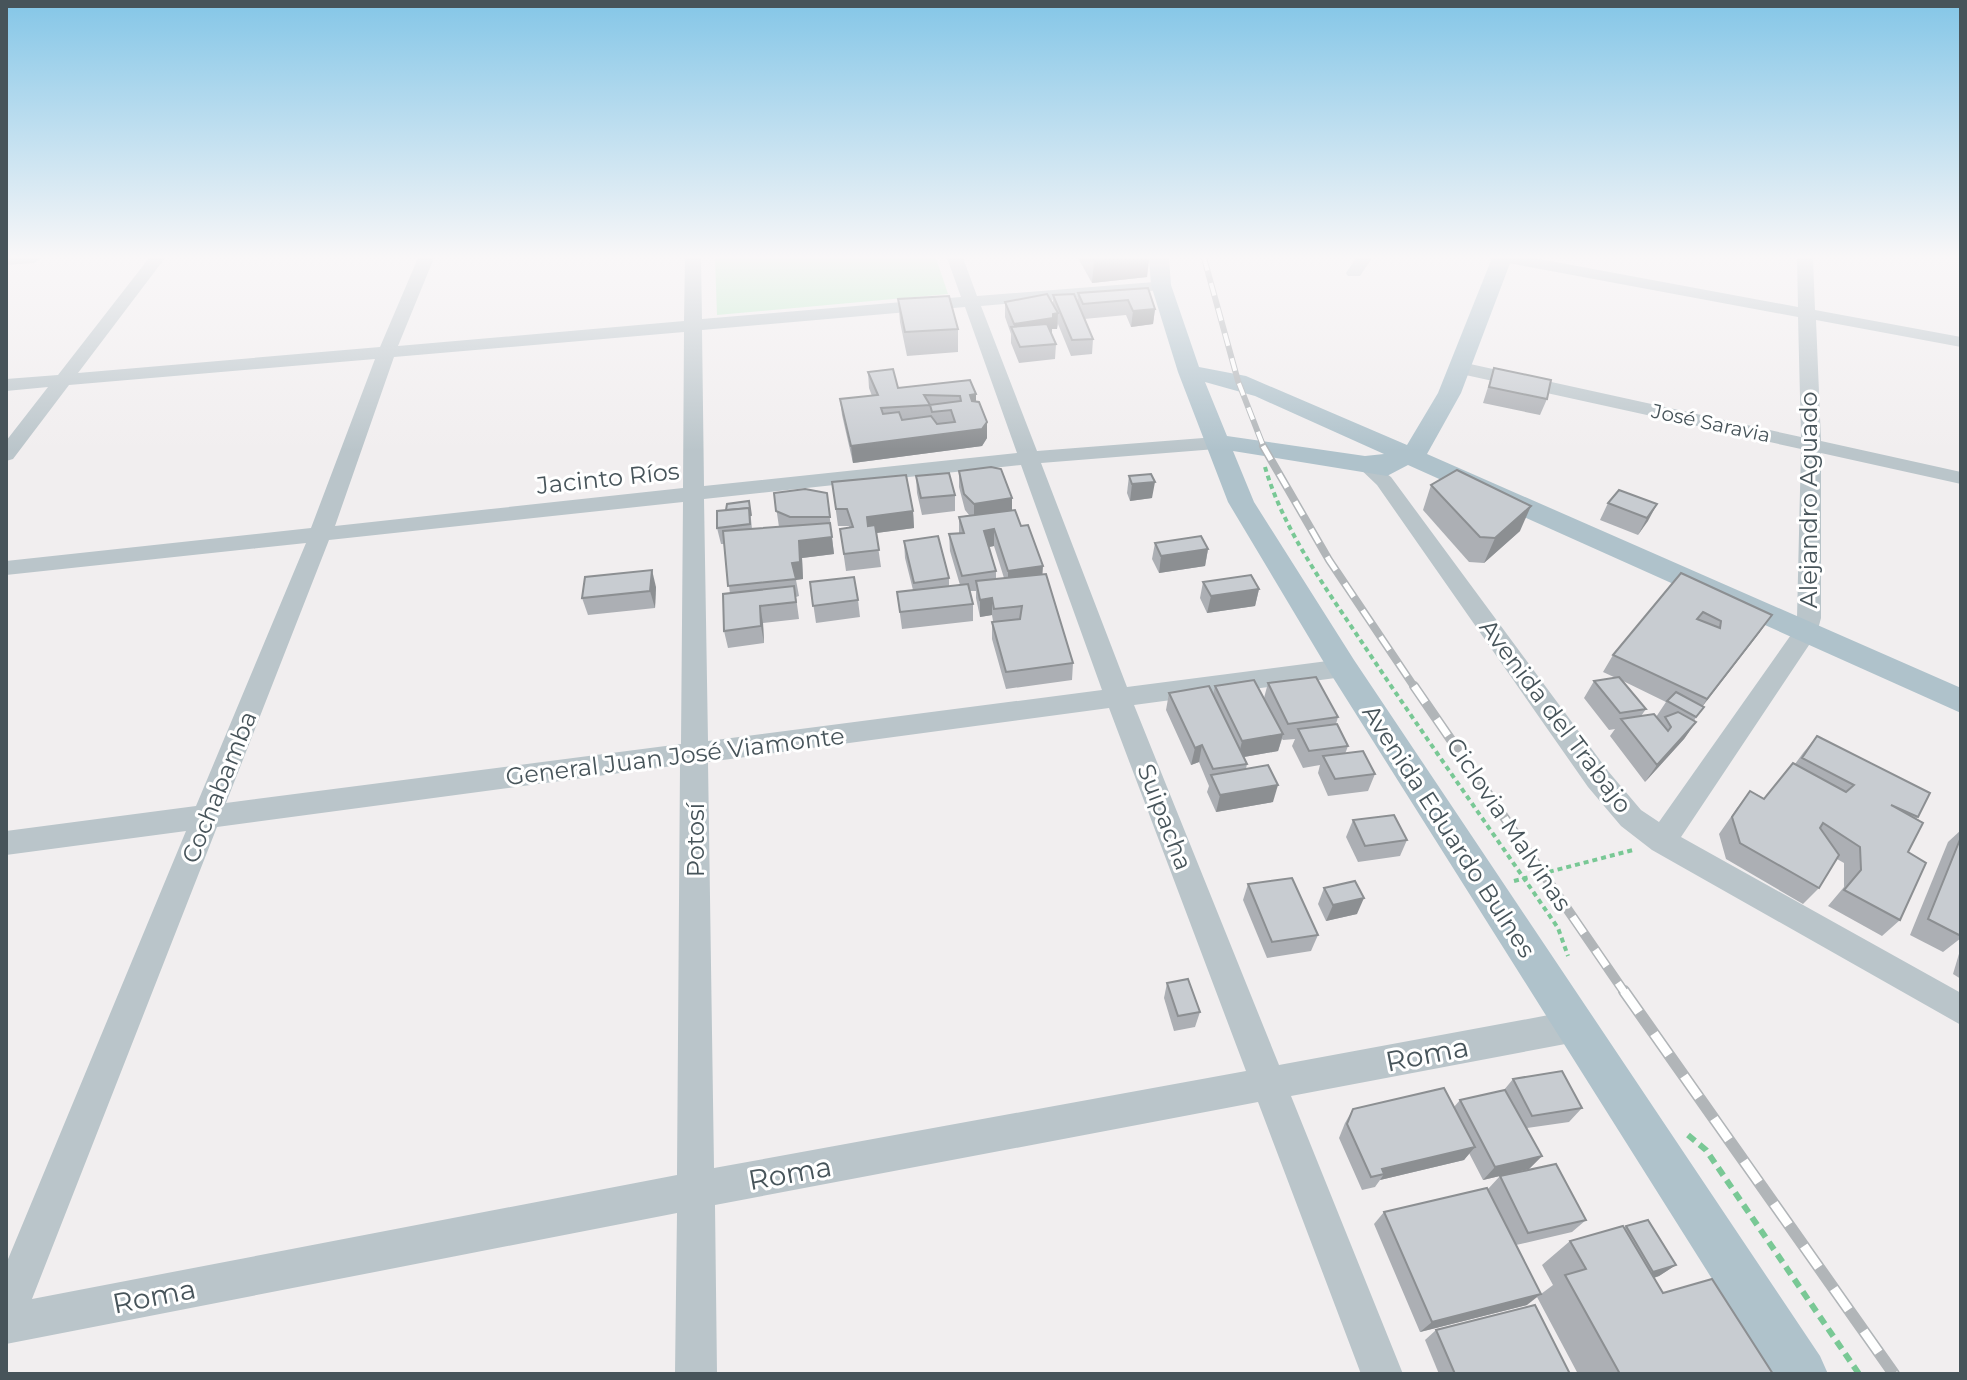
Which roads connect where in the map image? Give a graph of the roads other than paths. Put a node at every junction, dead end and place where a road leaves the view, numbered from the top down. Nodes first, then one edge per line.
1 (107, 322) edge
2 (399, 322) edge
3 (721, 322) edge
4 (979, 322) edge
5 (1173, 322) edge
6 (1479, 322) edge
7 (1806, 322) edge
8 (1856, 322) edge
9 (692, 325) junction
10 (1961, 342) edge
11 (387, 351) junction
12 (1461, 368) junction
13 (1189, 372) junction
14 (63, 380) junction
15 (6, 385) edge
16 (1216, 443) junction
17 (1811, 445) junction
18 (6, 455) edge
19 (1411, 455) junction
20 (1028, 458) junction
21 (1365, 464) junction
22 (1961, 478) edge
23 (1474, 487) junction
24 (694, 495) junction
25 (320, 535) junction
26 (6, 568) edge
27 (1805, 633) junction
28 (1343, 668) junction
29 (1118, 697) junction
30 (1961, 701) edge
31 (695, 755) junction
32 (207, 816) junction
33 (1662, 841) junction
34 (6, 843) edge
35 (1961, 1010) edge
36 (1576, 1026) junction
37 (1269, 1084) junction
38 (696, 1190) junction
39 (6, 1313) edge
40 (6, 1324) edge
41 (696, 1374) edge
42 (1382, 1374) edge
43 (1802, 1374) edge

1 - 14 street
2 - 11 street, Cochabamba
3 - 9 street
4 - 20 street, Suipacha
5 - 13 main road, Avenida Eduardo Bulnes
6 - 12 main road
7 - 17 street, Alejandro Aguado
8 - 10 street
9 - 11 street
9 - 24 street, Potosí
11 - 14 street
11 - 25 street, Cochabamba
12 - 17 street, José Saravia
12 - 19 main road
13 - 16 main road, Avenida Eduardo Bulnes
13 - 19 main road
14 - 15 street
14 - 18 street
16 - 20 street, Jacinto Ríos
16 - 21 main road
16 - 28 main road, Avenida Eduardo Bulnes
17 - 22 street, José Saravia
17 - 27 street, Alejandro Aguado
19 - 21 main road
19 - 23 main road
20 - 24 street, Jacinto Ríos
20 - 29 street, Suipacha
21 - 23 main road
21 - 33 street, Avenida del Trabajo
23 - 27 main road
24 - 25 street, Jacinto Ríos
24 - 31 street, Potosí
25 - 26 street, Jacinto Ríos
25 - 32 street, Cochabamba
27 - 30 main road
27 - 33 street, Alejandro Aguado
28 - 29 street, General Juan José Viamonte
28 - 36 main road, Avenida Eduardo Bulnes
29 - 31 street, General Juan José Viamonte
29 - 37 street, Suipacha
31 - 32 street, General Juan José Viamonte
31 - 38 street, Potosí
32 - 34 street, General Juan José Viamonte
32 - 39 street, Cochabamba
33 - 35 street, Avenida del Trabajo
36 - 37 street, Roma
36 - 43 main road, Avenida Eduardo Bulnes
37 - 38 street, Roma
37 - 42 street, Suipacha
38 - 40 street, Roma
38 - 41 street, Potosí

